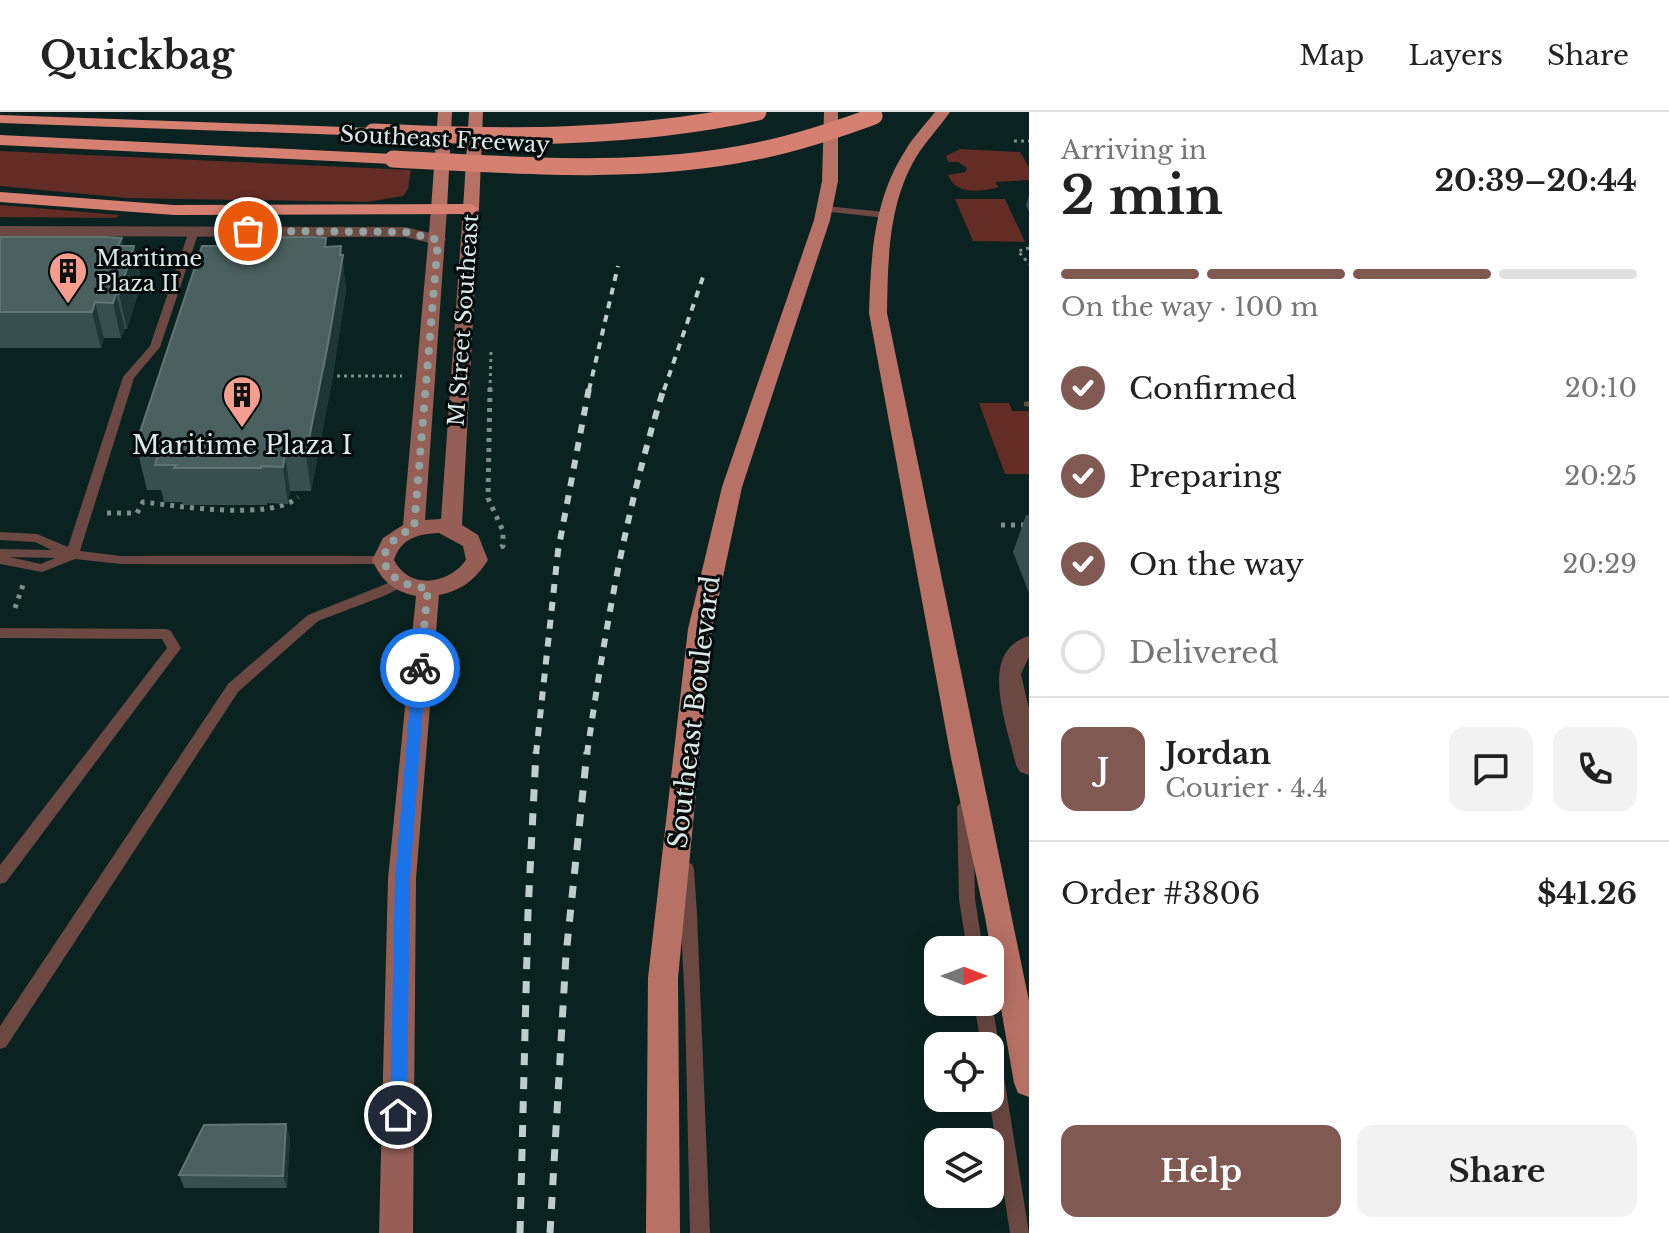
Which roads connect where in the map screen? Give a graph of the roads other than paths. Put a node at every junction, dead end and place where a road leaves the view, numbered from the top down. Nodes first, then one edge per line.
1 (445, 112) edge
2 (476, 112) edge
3 (758, 112) edge
4 (831, 112) edge
5 (881, 112) edge
6 (943, 112) edge
7 (0, 119) edge
8 (0, 140) edge
9 (0, 197) edge
10 (439, 209) junction
11 (471, 209) junction
12 (825, 209) junction
13 (885, 215) junction
14 (0, 231) edge
15 (194, 231) junction
16 (438, 240) junction
17 (414, 528) junction
18 (451, 528) junction
19 (0, 536) edge
20 (0, 553) edge
21 (74, 555) junction
22 (0, 560) edge
23 (383, 560) junction
24 (414, 585) junction
25 (0, 633) edge
26 (1029, 644) edge
27 (964, 758) junction
28 (1029, 763) edge
29 (681, 809) junction
30 (0, 877) edge
31 (973, 936) edge
32 (985, 1016) edge
33 (0, 1041) edge
34 (1029, 1083) edge
35 (396, 1233) edge
36 (663, 1233) edge
37 (700, 1233) edge
38 (1020, 1233) edge

1 - 10 main road, M Street Southeast
2 - 11 main road, M Street Southeast
3 - 7 highway, Southeast Freeway, bridge
4 - 12 main road, Southeast Boulevard
5 - 8 highway, Southeast Freeway, bridge
6 - 13 main road
9 - 10 highway
10 - 11 highway
10 - 16 street, M Street Southeast
11 - 18 street, M Street Southeast
12 - 13 lane
12 - 29 main road, Southeast Boulevard
13 - 27 main road
14 - 15 street
15 - 16 street
15 - 21 lane
16 - 17 street, M Street Southeast
17 - 18 street
17 - 23 street
18 - 24 street
19 - 21 lane
20 - 21 lane
21 - 22 lane
21 - 23 lane
23 - 24 street
24 - 33 lane
24 - 35 street
25 - 30 lane
26 - 28 street
27 - 31 lane
27 - 34 main road
29 - 36 main road, Southeast Boulevard
29 - 37 lane
32 - 38 lane

